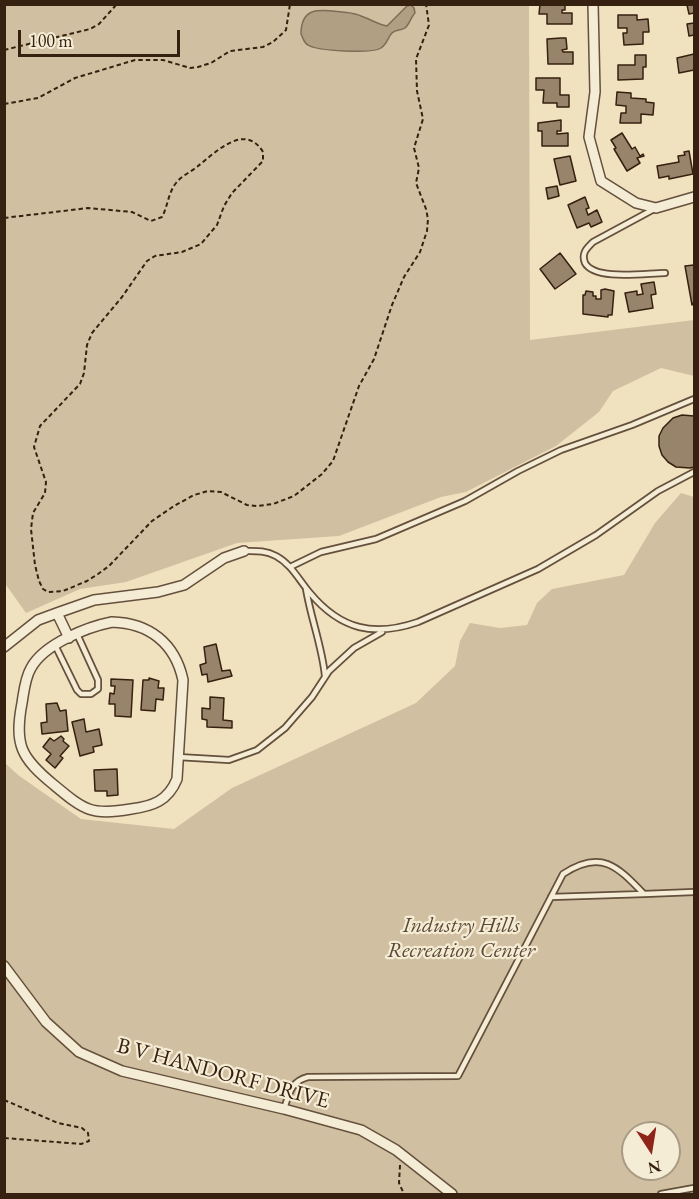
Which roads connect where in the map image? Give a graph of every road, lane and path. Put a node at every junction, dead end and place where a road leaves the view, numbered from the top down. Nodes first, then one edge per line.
1 (117, 4) edge
2 (290, 4) edge
3 (426, 4) edge
4 (593, 4) edge
5 (4, 50) edge
6 (4, 104) edge
7 (694, 197) edge
8 (656, 208) junction
9 (4, 218) edge
10 (664, 273) dead end
11 (694, 399) edge
12 (694, 472) edge
13 (244, 551) joint
14 (290, 567) junction
15 (306, 588) junction
16 (57, 612) junction
17 (384, 630) junction
18 (73, 636) junction
19 (56, 645) junction
20 (4, 647) edge
21 (325, 676) junction
22 (178, 757) junction
23 (694, 892) edge
24 (644, 894) junction
25 (551, 897) junction
26 (4, 966) edge
27 (4, 1100) edge
28 (284, 1109) junction
29 (4, 1138) edge
30 (402, 1155) junction
31 (694, 1188) edge
32 (404, 1194) edge
33 (452, 1194) edge
34 (661, 1194) edge

1 - 5 path
2 - 6 path
3 - 9 path
4 - 8 street
7 - 8 street
8 - 10 lane
11 - 14 lane
12 - 17 lane
13 - 14 lane
13 - 16 street
14 - 15 lane
15 - 17 lane
15 - 21 lane
16 - 18 street
16 - 20 street
17 - 21 lane
18 - 19 street
18 - 19 lane
18 - 22 street
19 - 22 street
21 - 22 lane
23 - 24 lane
24 - 25 lane
24 - 25 lane
25 - 28 lane
26 - 28 street, B V HANDORF DRIVE
27 - 29 path
28 - 30 street, B V HANDORF DRIVE
30 - 32 path
30 - 33 street, B V HANDORF DRIVE
31 - 34 lane

